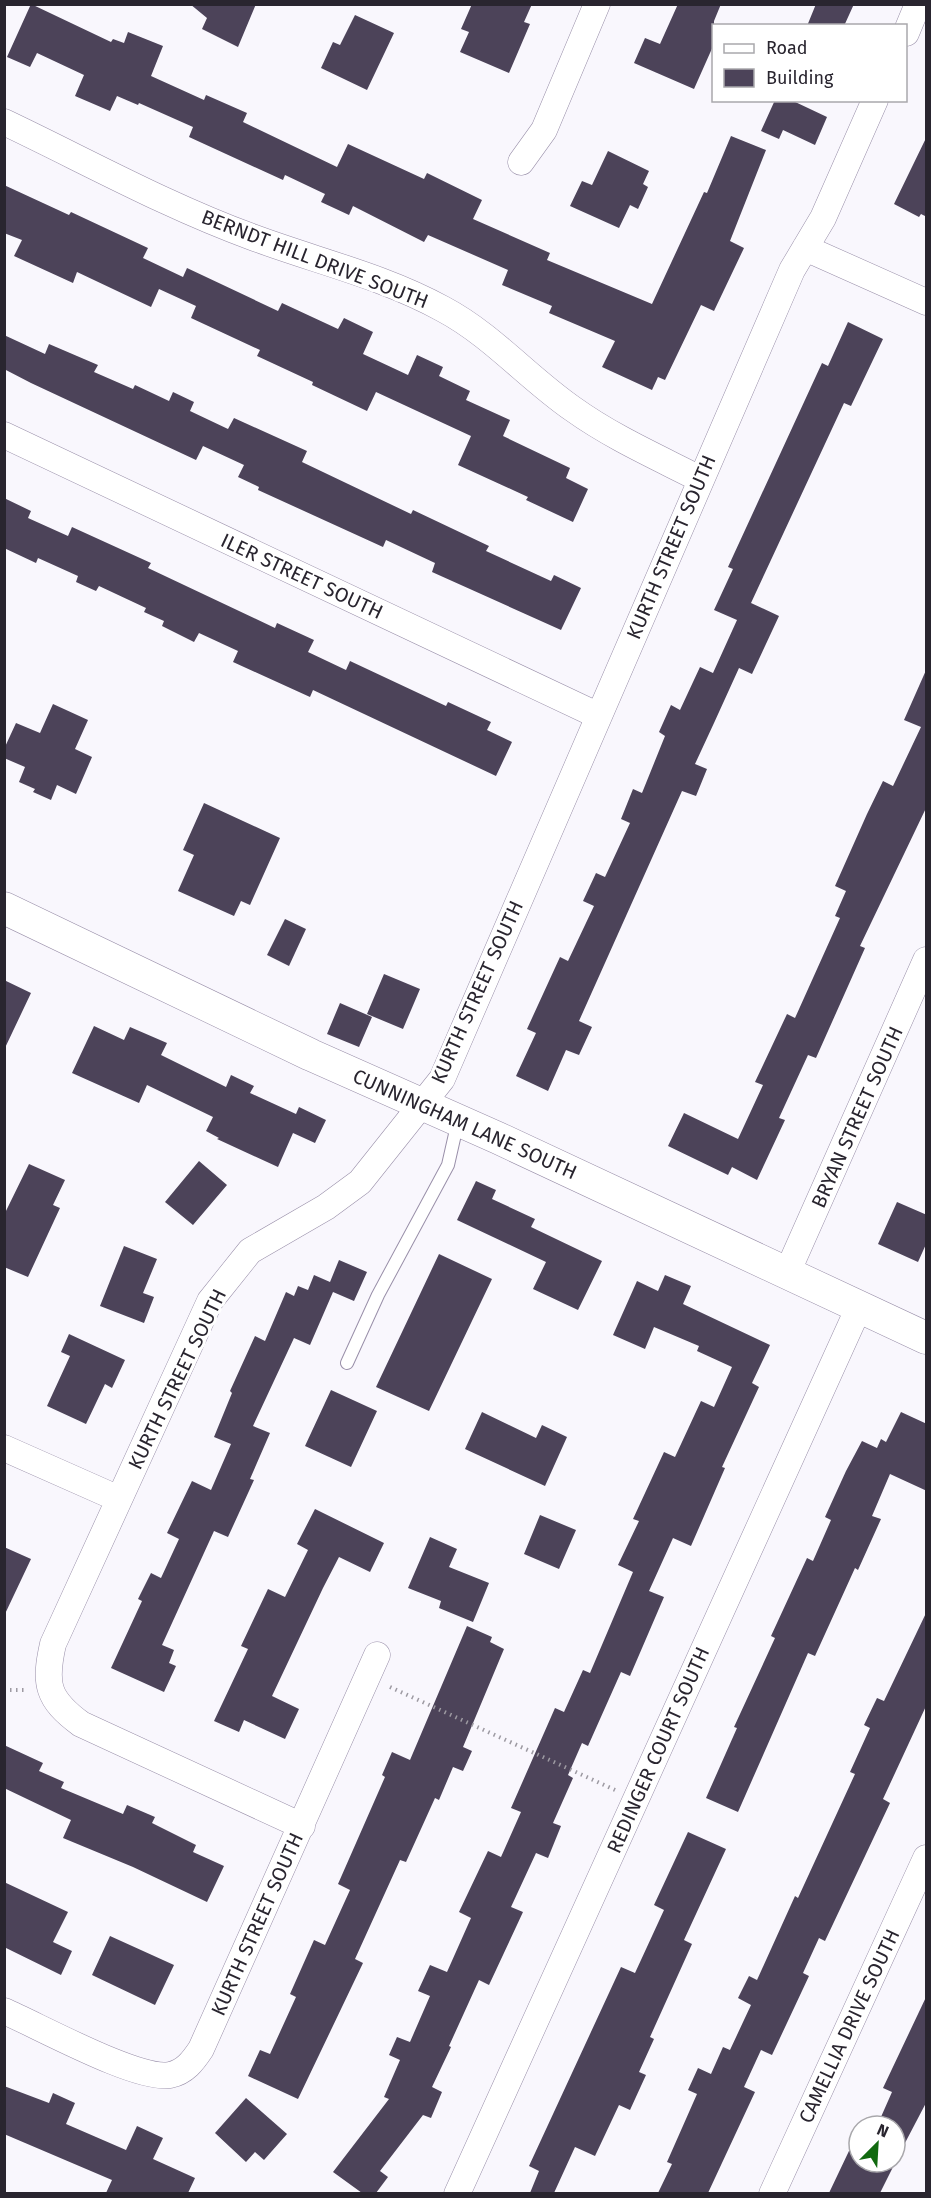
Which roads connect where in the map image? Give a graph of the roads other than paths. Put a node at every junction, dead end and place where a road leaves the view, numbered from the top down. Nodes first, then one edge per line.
1 (597, 4) edge
2 (918, 4) edge
3 (907, 31) edge
4 (874, 102) edge
5 (4, 122) edge
6 (521, 162) dead end
7 (805, 248) junction
8 (927, 302) edge
9 (4, 435) edge
10 (700, 479) junction
11 (599, 716) junction
12 (4, 908) edge
13 (927, 960) edge
14 (422, 1104) junction
15 (458, 1120) junction
16 (787, 1273) junction
17 (859, 1307) junction
18 (927, 1338) edge
19 (347, 1364) dead end
20 (4, 1448) edge
21 (119, 1499) junction
22 (373, 1666) road end
23 (302, 1826) junction
24 (927, 1858) edge
25 (4, 2011) edge
26 (457, 2193) edge
27 (772, 2193) edge

1 - 6 street
2 - 3 street
4 - 7 street, KURTH STREET SOUTH
5 - 10 street, BERNDT HILL DRIVE SOUTH
7 - 8 street
7 - 10 street, KURTH STREET SOUTH
9 - 11 street, ILER STREET SOUTH
10 - 11 street, KURTH STREET SOUTH
11 - 14 street, KURTH STREET SOUTH
12 - 14 street, CUNNINGHAM LANE SOUTH
13 - 16 street, BRYAN STREET SOUTH
14 - 15 street, CUNNINGHAM LANE SOUTH
14 - 21 street, KURTH STREET SOUTH
15 - 16 street, CUNNINGHAM LANE SOUTH
15 - 19 lane
16 - 17 street, CUNNINGHAM LANE SOUTH
17 - 18 street, CUNNINGHAM LANE SOUTH
17 - 26 street, REDINGER COURT SOUTH
20 - 21 street
21 - 23 street, KURTH STREET SOUTH
22 - 23 street
23 - 25 street, KURTH STREET SOUTH
24 - 27 street, CAMELLIA DRIVE SOUTH

